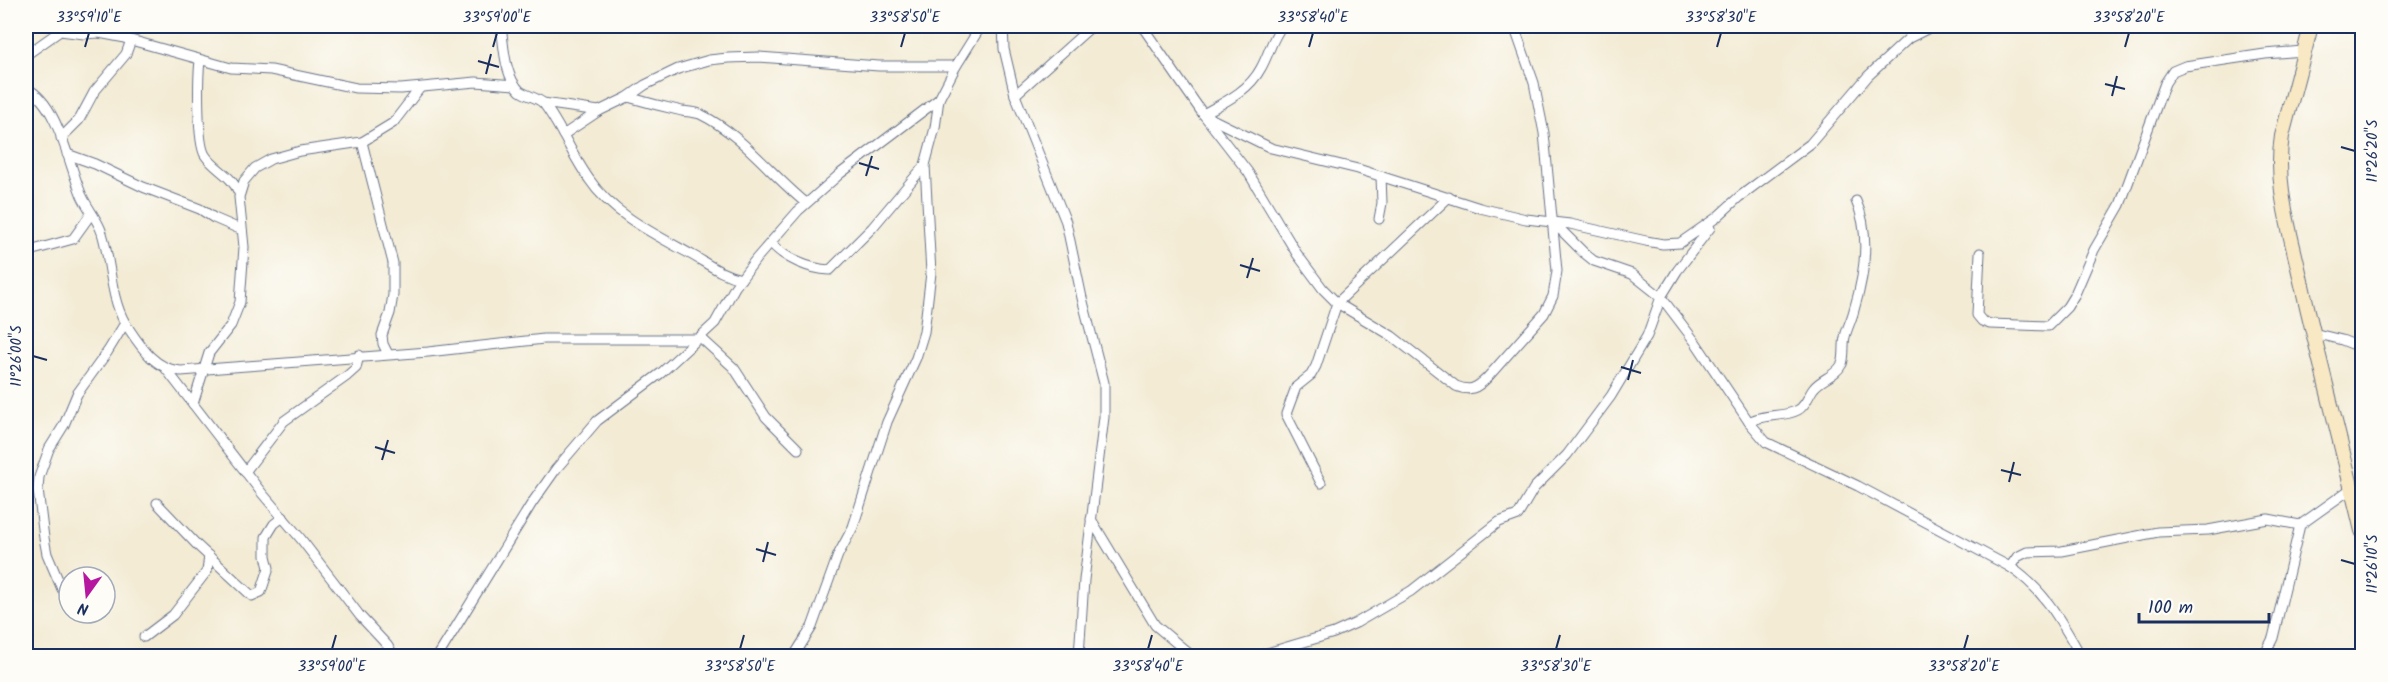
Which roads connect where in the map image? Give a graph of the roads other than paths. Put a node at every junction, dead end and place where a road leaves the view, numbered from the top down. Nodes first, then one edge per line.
1 (501, 26) edge
2 (981, 26) edge
3 (1003, 26) edge
4 (1092, 26) edge
5 (1142, 26) edge
6 (1282, 26) edge
7 (1514, 26) edge
8 (1932, 26) edge
9 (2311, 26) edge
10 (131, 40) junction
11 (2303, 51) junction
12 (26, 55) edge
13 (200, 61) junction
14 (956, 66) junction
15 (515, 85) junction
16 (26, 88) edge
17 (420, 88) junction
18 (1015, 95) junction
19 (628, 97) junction
20 (939, 99) junction
21 (543, 103) junction
22 (598, 111) junction
23 (1203, 114) junction
24 (563, 135) junction
25 (61, 138) junction
26 (362, 142) junction
27 (67, 154) junction
28 (925, 165) junction
29 (1381, 176) junction
30 (239, 193) junction
31 (1449, 197) junction
32 (1856, 201) dead end
33 (806, 204) junction
34 (91, 214) junction
35 (1379, 219) dead end
36 (1716, 219) junction
37 (1553, 222) junction
38 (242, 230) junction
39 (771, 243) junction
40 (26, 252) edge
41 (1980, 253) dead end
42 (741, 279) junction
43 (1661, 297) junction
44 (1336, 303) junction
45 (125, 323) junction
46 (2313, 333) junction
47 (699, 338) junction
48 (2362, 348) edge
49 (388, 354) junction
50 (359, 355) junction
51 (166, 369) junction
52 (202, 370) junction
53 (193, 404) junction
54 (1749, 422) junction
55 (798, 449) dead end
56 (245, 472) junction
57 (1321, 483) dead end
58 (2352, 488) junction
59 (157, 503) dead end
60 (283, 517) junction
61 (1091, 519) junction
62 (2300, 525) junction
63 (2362, 531) edge
64 (209, 556) junction
65 (2010, 567) junction
66 (57, 577) edge
67 (144, 638) dead end
68 (394, 657) edge
69 (438, 657) edge
70 (794, 657) edge
71 (1079, 657) edge
72 (1192, 657) edge
73 (1257, 657) edge
74 (2080, 657) edge
75 (2264, 657) edge

1 - 15 street
2 - 14 street
3 - 18 street
4 - 18 street
5 - 23 street
6 - 23 street
7 - 37 street
8 - 36 street
9 - 11 street
10 - 12 street
10 - 13 street
10 - 25 street
11 - 41 street
11 - 46 street
13 - 17 street
13 - 30 street
14 - 19 street
14 - 20 street
15 - 17 street
15 - 21 street
16 - 25 street
17 - 26 street
18 - 61 street
19 - 22 street
19 - 33 street
20 - 28 street
20 - 33 street
21 - 22 street
21 - 24 street
22 - 24 street
23 - 29 street
23 - 44 street
24 - 42 street
25 - 27 street
26 - 30 street
26 - 49 street
27 - 34 street
27 - 38 street
28 - 39 street
28 - 70 street
29 - 31 street
29 - 35 street
30 - 38 street
31 - 37 street
31 - 44 street
32 - 54 street
33 - 39 street
34 - 40 street
34 - 45 street
36 - 37 street
36 - 43 street
37 - 43 street
37 - 44 street
38 - 52 street
39 - 42 street
42 - 47 street
43 - 54 street
43 - 73 street
44 - 57 street
45 - 51 street
45 - 66 street
46 - 48 street
46 - 58 street
47 - 49 street
47 - 55 street
47 - 69 street
49 - 50 street
50 - 52 street
50 - 56 street
51 - 52 street
51 - 53 street
52 - 53 street
53 - 56 street
54 - 65 street
56 - 60 street
58 - 62 street
58 - 63 street
59 - 64 street
60 - 64 street
60 - 68 street
61 - 71 street
61 - 72 street
62 - 65 street
62 - 75 street
64 - 67 street
65 - 74 street

